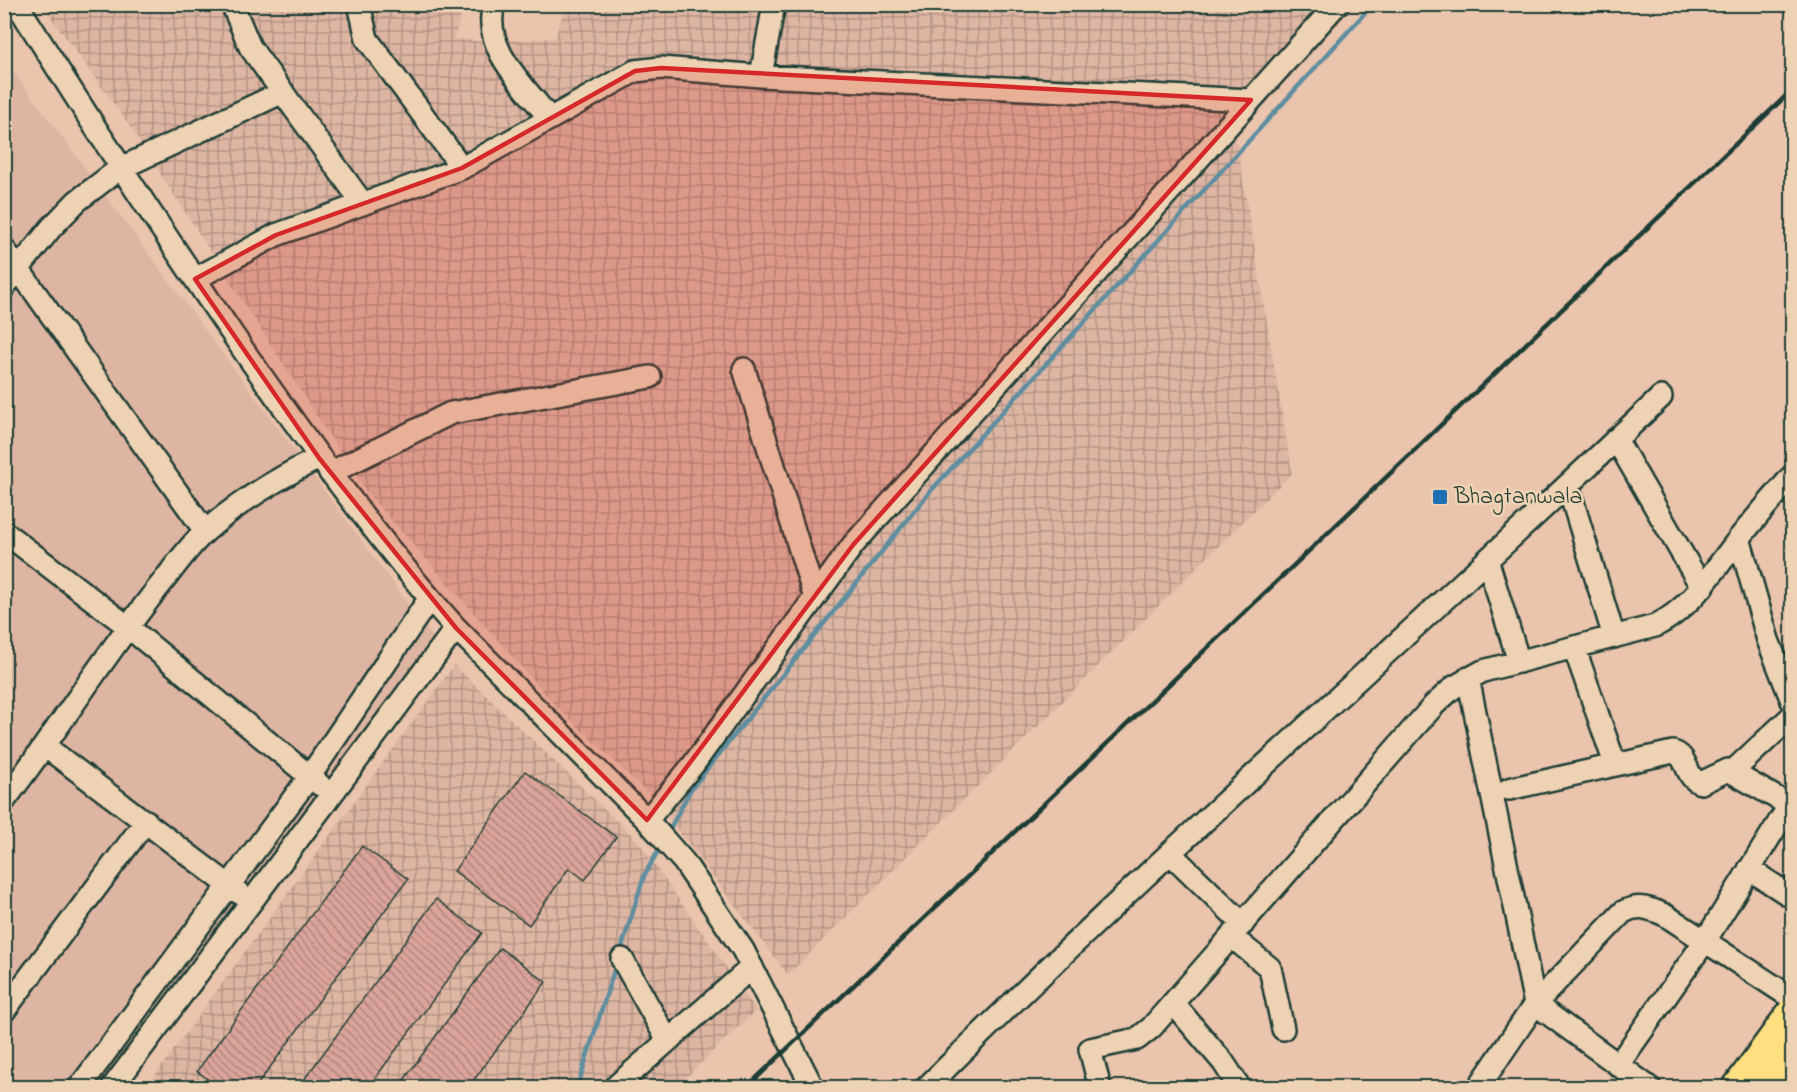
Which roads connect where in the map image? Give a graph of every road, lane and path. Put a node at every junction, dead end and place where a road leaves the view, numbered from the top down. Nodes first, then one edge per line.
1 (16, 4) edge
2 (231, 4) edge
3 (358, 4) edge
4 (494, 4) edge
5 (774, 4) edge
6 (1337, 4) edge
7 (761, 76) junction
8 (283, 92) junction
9 (1251, 100) junction
10 (549, 118) junction
11 (462, 168) junction
12 (119, 169) junction
13 (363, 204) junction
14 (4, 249) edge
15 (18, 269) junction
16 (195, 279) junction
17 (4, 286) edge
18 (744, 369) dead end
19 (650, 377) dead end
20 (1661, 397) dead end
21 (1616, 439) junction
22 (324, 465) junction
23 (1792, 476) edge
24 (1568, 486) junction
25 (205, 531) junction
26 (4, 532) edge
27 (1739, 538) junction
28 (1488, 561) junction
29 (1701, 588) junction
30 (814, 595) junction
31 (429, 599) junction
32 (127, 626) junction
33 (456, 628) junction
34 (1614, 637) junction
35 (1574, 647) junction
36 (1519, 662) junction
37 (1467, 678) junction
38 (1792, 701) edge
39 (354, 710) junction
40 (1792, 716) edge
41 (380, 730) junction
42 (46, 747) junction
43 (1615, 764) junction
44 (1732, 772) junction
45 (310, 776) junction
46 (1509, 789) dead end
47 (332, 795) junction
48 (4, 801) edge
49 (1791, 803) edge
50 (146, 821) junction
51 (650, 824) junction
52 (1170, 853) junction
53 (1749, 870) junction
54 (230, 885) junction
55 (1792, 897) edge
56 (250, 904) junction
57 (1238, 931) junction
58 (1705, 941) junction
59 (622, 959) dead end
60 (752, 967) junction
61 (1792, 998) edge
62 (1173, 1003) junction
63 (1535, 1004) junction
64 (4, 1011) edge
65 (1792, 1011) edge
66 (1283, 1029) dead end
67 (668, 1041) junction
68 (1789, 1057) edge
69 (1618, 1065) junction
70 (79, 1088) edge
71 (112, 1088) edge
72 (614, 1088) edge
73 (813, 1088) edge
74 (926, 1088) edge
75 (1100, 1088) edge
76 (1240, 1088) edge
77 (1478, 1088) edge
78 (1650, 1088) edge
79 (1736, 1088) edge
80 (1762, 1088) edge

1 - 12 street
2 - 8 street
3 - 11 street
4 - 10 street
5 - 7 street
6 - 9 street
7 - 9 street
7 - 10 street
8 - 12 street
8 - 13 street
9 - 30 street
10 - 11 street
11 - 13 street
12 - 15 street
12 - 16 street
13 - 16 street
14 - 15 street
15 - 17 street
15 - 25 street
16 - 22 street
18 - 30 street
19 - 22 street
20 - 21 street
21 - 24 street
21 - 29 street
22 - 25 street
22 - 31 street
23 - 27 street
24 - 28 street
24 - 34 street
25 - 32 street
26 - 32 street
27 - 29 street
27 - 38 street
28 - 36 street
28 - 52 street
29 - 34 street
30 - 51 street
31 - 33 street
31 - 39 street
32 - 42 street
32 - 45 street
33 - 41 street
33 - 51 street
34 - 35 street
35 - 36 street
35 - 43 street
36 - 37 street
37 - 57 street
37 - 63 street
39 - 41 street
39 - 45 street
40 - 44 street
41 - 47 street
42 - 48 street
42 - 50 street
43 - 44 street
43 - 46 street
44 - 49 street
45 - 47 street
45 - 54 street
47 - 56 street
49 - 53 street
50 - 54 street
50 - 64 street
51 - 60 street
52 - 57 street
52 - 74 street
53 - 55 street
53 - 58 street
54 - 56 street
54 - 70 street
56 - 71 street
57 - 62 street
57 - 66 street
58 - 61 street
58 - 63 street
58 - 69 street
59 - 67 street
60 - 67 street
60 - 73 street
62 - 75 street
62 - 76 street
63 - 69 street
63 - 77 street
65 - 79 main road
67 - 72 street
68 - 80 main road
69 - 78 street

